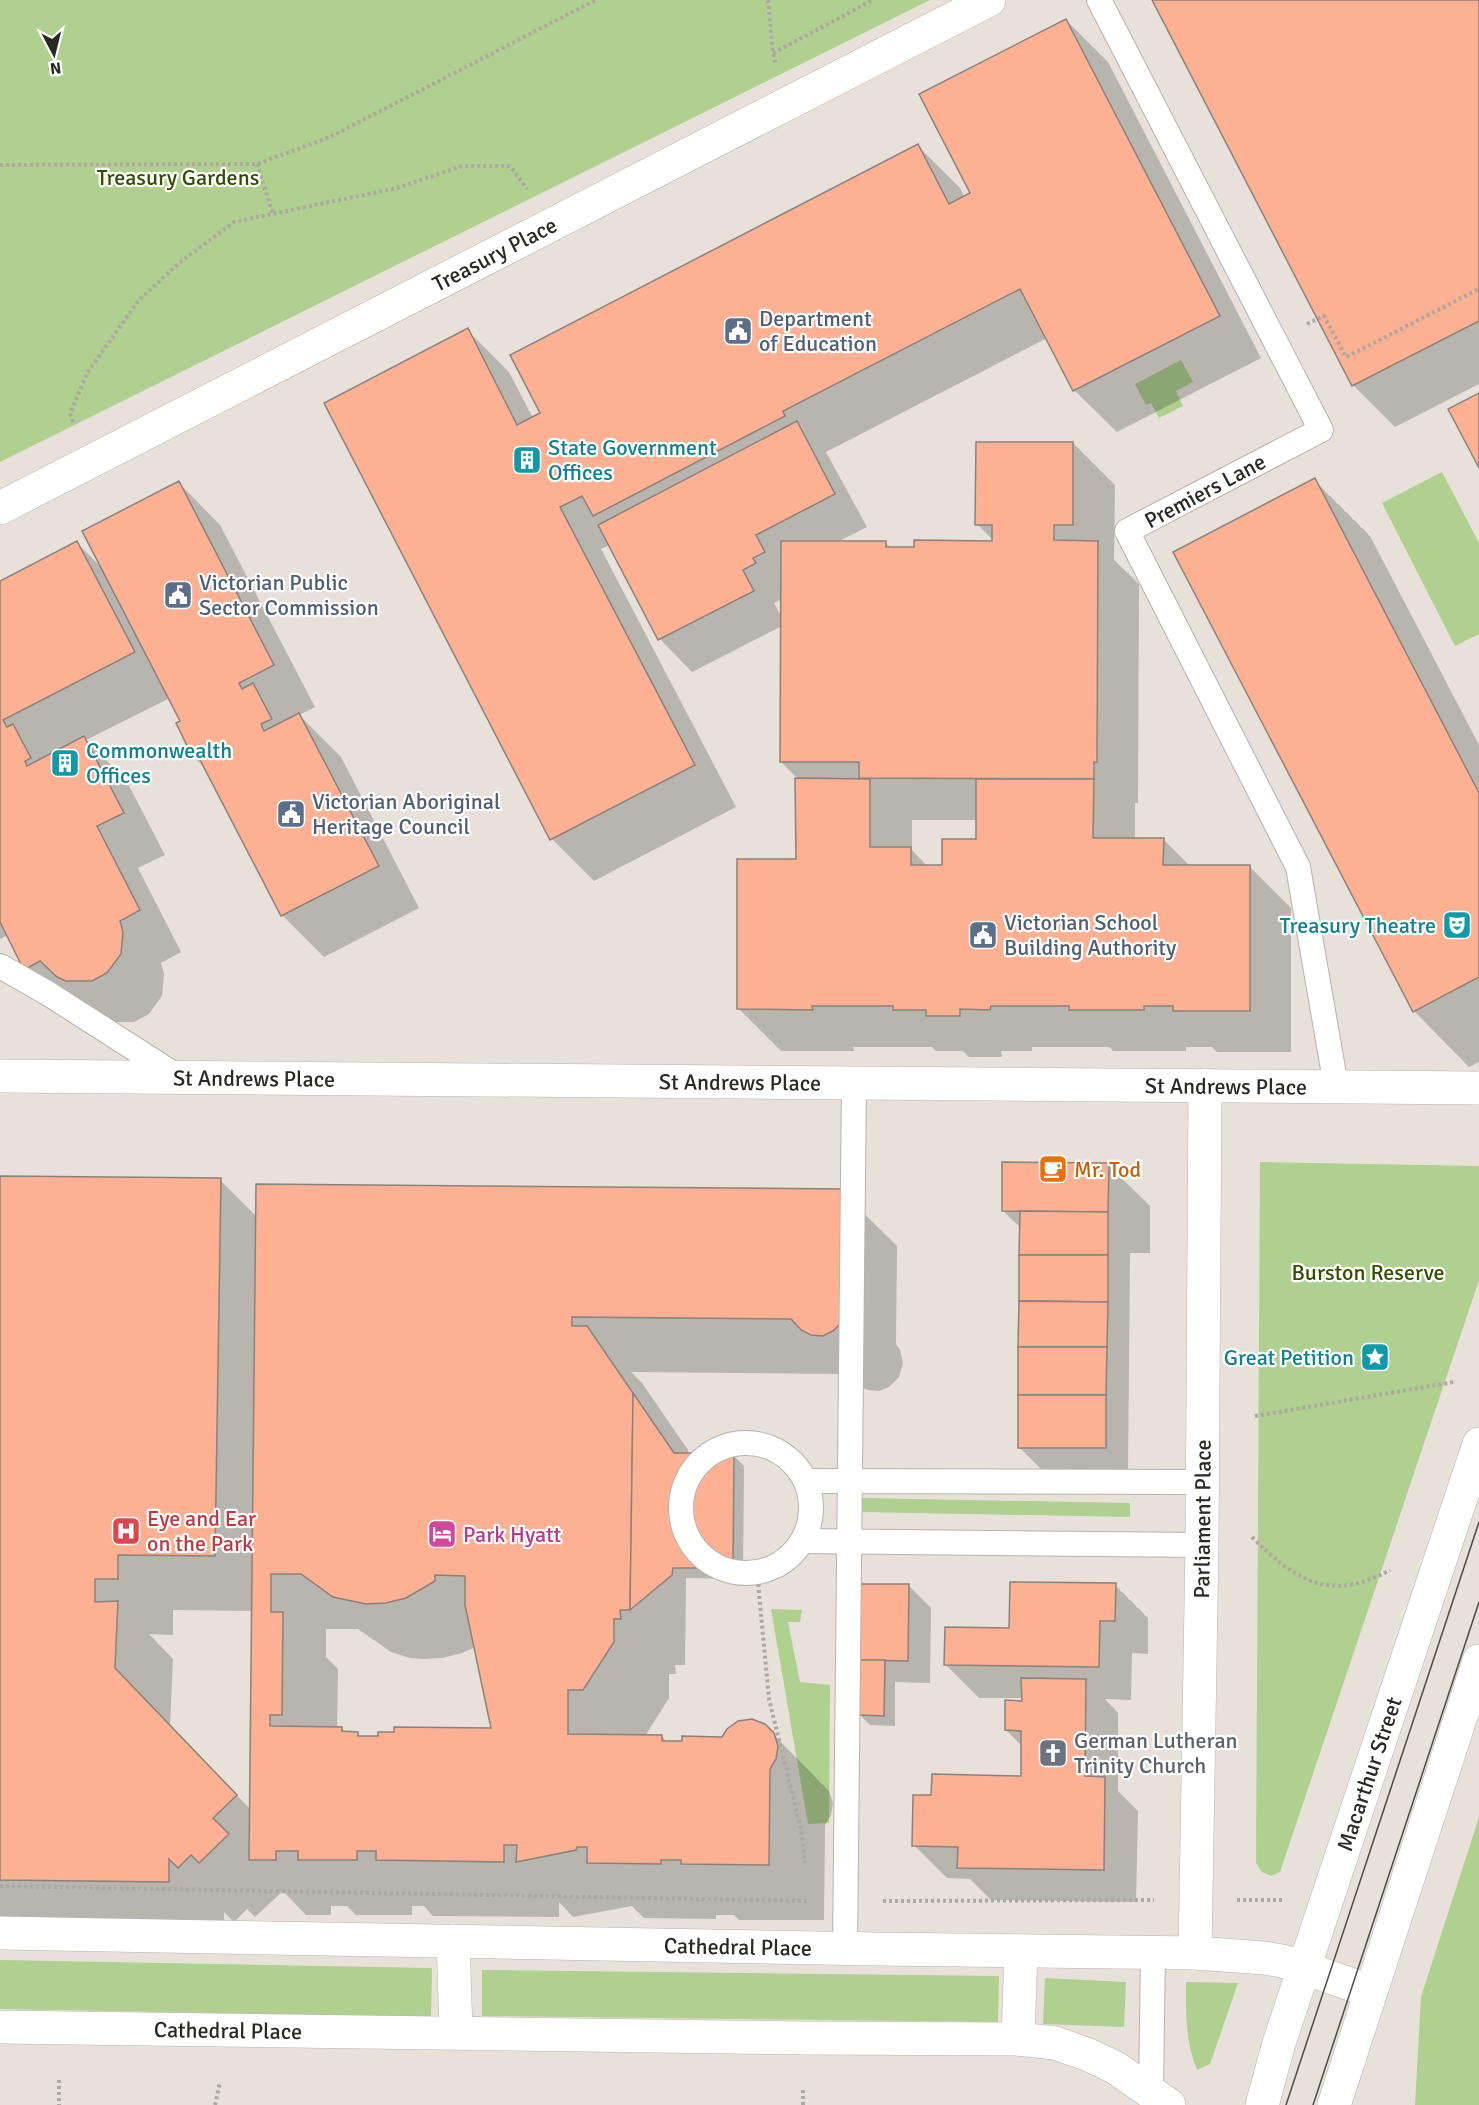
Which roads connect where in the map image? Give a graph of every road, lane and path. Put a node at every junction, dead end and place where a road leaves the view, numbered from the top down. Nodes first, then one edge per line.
1 (596, 0) edge
2 (768, 0) edge
3 (873, 0) edge
4 (988, 0) edge
5 (1099, 0) edge
6 (257, 164) junction
7 (0, 165) edge
8 (273, 214) junction
9 (554, 224) junction
10 (1479, 289) edge
11 (1306, 325) dead end
12 (73, 422) dead end
13 (0, 508) edge
14 (0, 966) edge
15 (0, 1076) edge
16 (180, 1078) junction
17 (854, 1083) junction
18 (1205, 1085) junction
19 (1336, 1086) junction
20 (1479, 1088) edge
21 (1454, 1382) dead end
22 (1256, 1416) dead end
23 (1479, 1444) edge
24 (806, 1481) junction
25 (850, 1481) junction
26 (1201, 1482) junction
27 (1252, 1537) dead end
28 (802, 1541) junction
29 (849, 1541) junction
30 (1202, 1545) junction
31 (1394, 1569) dead end
32 (757, 1572) junction
33 (1479, 1661) edge
34 (807, 1874) dead end
35 (0, 1886) edge
36 (804, 1892) dead end
37 (1284, 1899) dead end
38 (1197, 1900) junction
39 (803, 1901) junction
40 (845, 1901) junction
41 (0, 1933) edge
42 (453, 1941) junction
43 (845, 1948) junction
44 (1021, 1951) junction
45 (1153, 1952) junction
46 (1195, 1953) junction
47 (1304, 1968) junction
48 (1370, 1991) junction
49 (0, 2028) edge
50 (456, 2032) junction
51 (1018, 2039) junction
52 (59, 2080) dead end
53 (220, 2082) dead end
54 (803, 2089) dead end
55 (1160, 2098) edge
56 (59, 2105) edge
57 (215, 2105) edge
58 (803, 2105) edge
59 (1262, 2105) edge
60 (1334, 2105) edge

1 - 6 path
2 - 3 path
4 - 9 street, Treasury Place
5 - 19 lane, Premiers Lane
6 - 7 path
6 - 8 path
8 - 9 path
8 - 12 path
9 - 13 street, Treasury Place
10 - 11 path
14 - 16 lane
15 - 16 street, St Andrews Place
16 - 17 street, St Andrews Place
17 - 18 street, St Andrews Place
17 - 25 lane
18 - 19 street, St Andrews Place
18 - 26 street, Parliament Place
19 - 20 street, St Andrews Place
21 - 22 path
23 - 47 street, Macarthur Street
24 - 25 lane
24 - 28 lane
24 - 32 lane
25 - 26 lane
25 - 29 lane
26 - 30 street, Parliament Place
27 - 31 path
28 - 29 lane
28 - 32 lane
29 - 30 lane
29 - 40 lane
30 - 38 street, Parliament Place
32 - 34 path
33 - 48 street
35 - 39 path
36 - 39 path
37 - 38 path
38 - 40 path
38 - 46 street, Parliament Place
39 - 40 path
40 - 43 lane
41 - 42 street, Cathedral Place
42 - 43 street, Cathedral Place
42 - 50 street
43 - 44 street, Cathedral Place
44 - 45 street, Cathedral Place
44 - 51 street
45 - 46 street, Cathedral Place
45 - 55 lane
46 - 47 street, Cathedral Place
47 - 48 street, Cathedral Place
47 - 59 street, Macarthur Street
48 - 60 street
49 - 50 street, Cathedral Place
50 - 51 street, Cathedral Place
51 - 55 street, Cathedral Place
52 - 56 path
53 - 57 path
54 - 58 path

